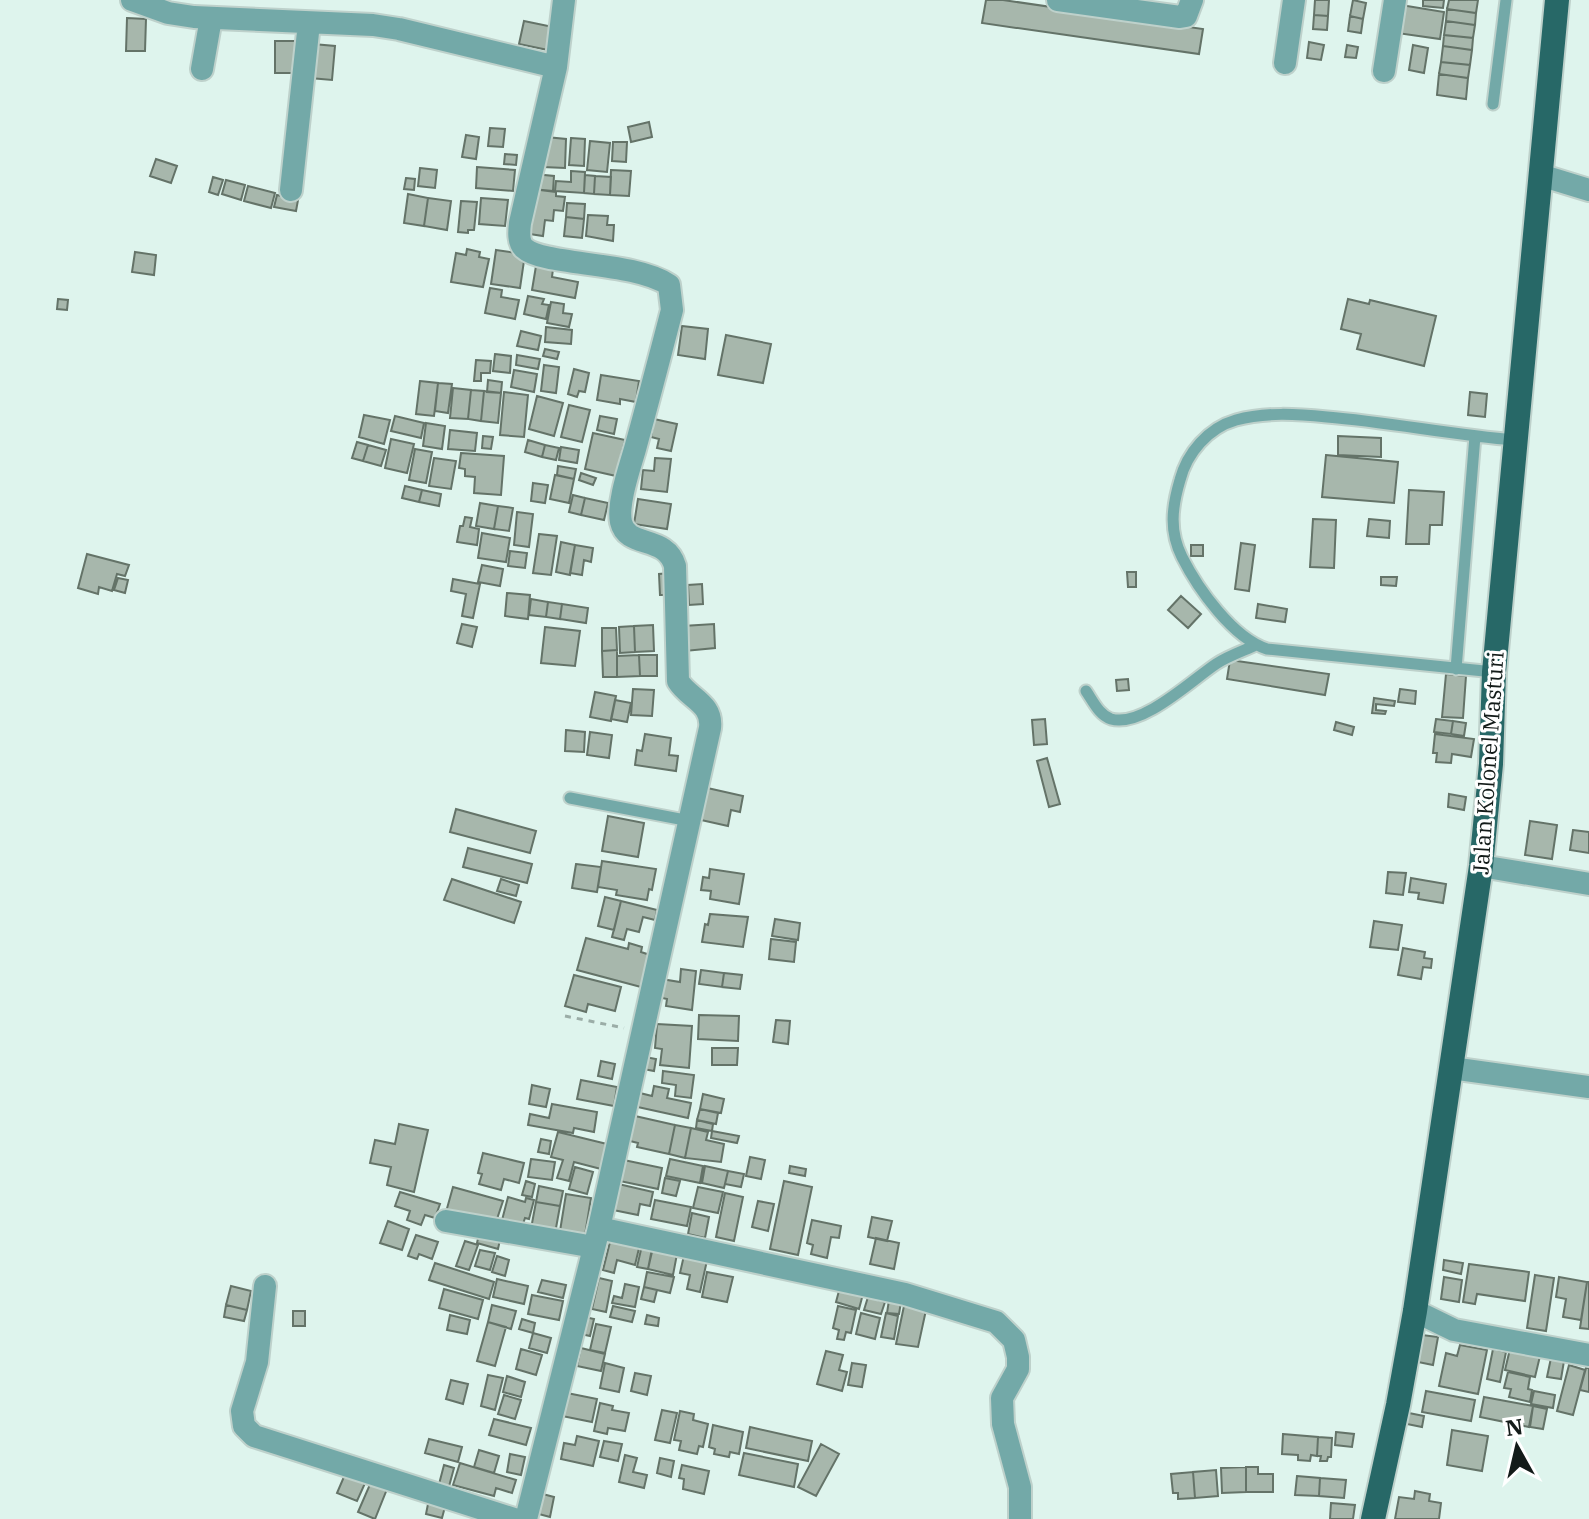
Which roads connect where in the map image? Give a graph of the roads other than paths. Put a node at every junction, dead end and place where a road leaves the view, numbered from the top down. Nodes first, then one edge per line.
1 (132, 0) edge
2 (564, 0) edge
3 (1058, 0) edge
4 (1192, 0) edge
5 (1294, 0) edge
6 (1395, 0) edge
7 (1506, 0) edge
8 (1557, 0) edge
9 (211, 18) junction
10 (309, 23) junction
11 (1285, 63) dead end
12 (556, 67) junction
13 (202, 69) dead end
14 (1384, 71) dead end
15 (1493, 104) dead end
16 (1540, 175) junction
17 (291, 190) dead end
18 (1589, 190) edge
19 (1475, 436) junction
20 (1516, 440) junction
21 (1256, 645) junction
22 (1456, 669) junction
23 (1494, 672) junction
24 (1086, 691) dead end
25 (570, 798) dead end
26 (690, 821) junction
27 (1481, 866) junction
28 (1589, 884) edge
29 (1451, 1068) junction
30 (1589, 1087) edge
31 (446, 1221) dead end
32 (596, 1238) junction
33 (265, 1286) dead end
34 (1415, 1311) junction
35 (1589, 1355) edge
36 (514, 1519) edge
37 (526, 1519) edge
38 (1020, 1519) edge
39 (1373, 1519) edge

1 - 9 street
2 - 12 street
3 - 4 street
5 - 11 street
6 - 14 street
7 - 15 lane
8 - 16 main road, Jalan Kolonel Masturi
9 - 10 street
9 - 13 street
10 - 12 street
10 - 17 street
12 - 26 street
16 - 18 street
16 - 20 main road, Jalan Kolonel Masturi
19 - 20 lane
19 - 21 lane
19 - 22 lane
20 - 23 main road, Jalan Kolonel Masturi
21 - 22 lane
21 - 24 lane
22 - 23 lane
23 - 27 main road, Jalan Kolonel Masturi
25 - 26 lane
26 - 32 street
27 - 28 street
27 - 29 main road, Jalan Kolonel Masturi
29 - 30 street
29 - 34 main road, Jalan Kolonel Masturi
31 - 32 street
32 - 37 street
32 - 38 street
33 - 36 street
34 - 35 street
34 - 39 main road, Jalan Kolonel Masturi

